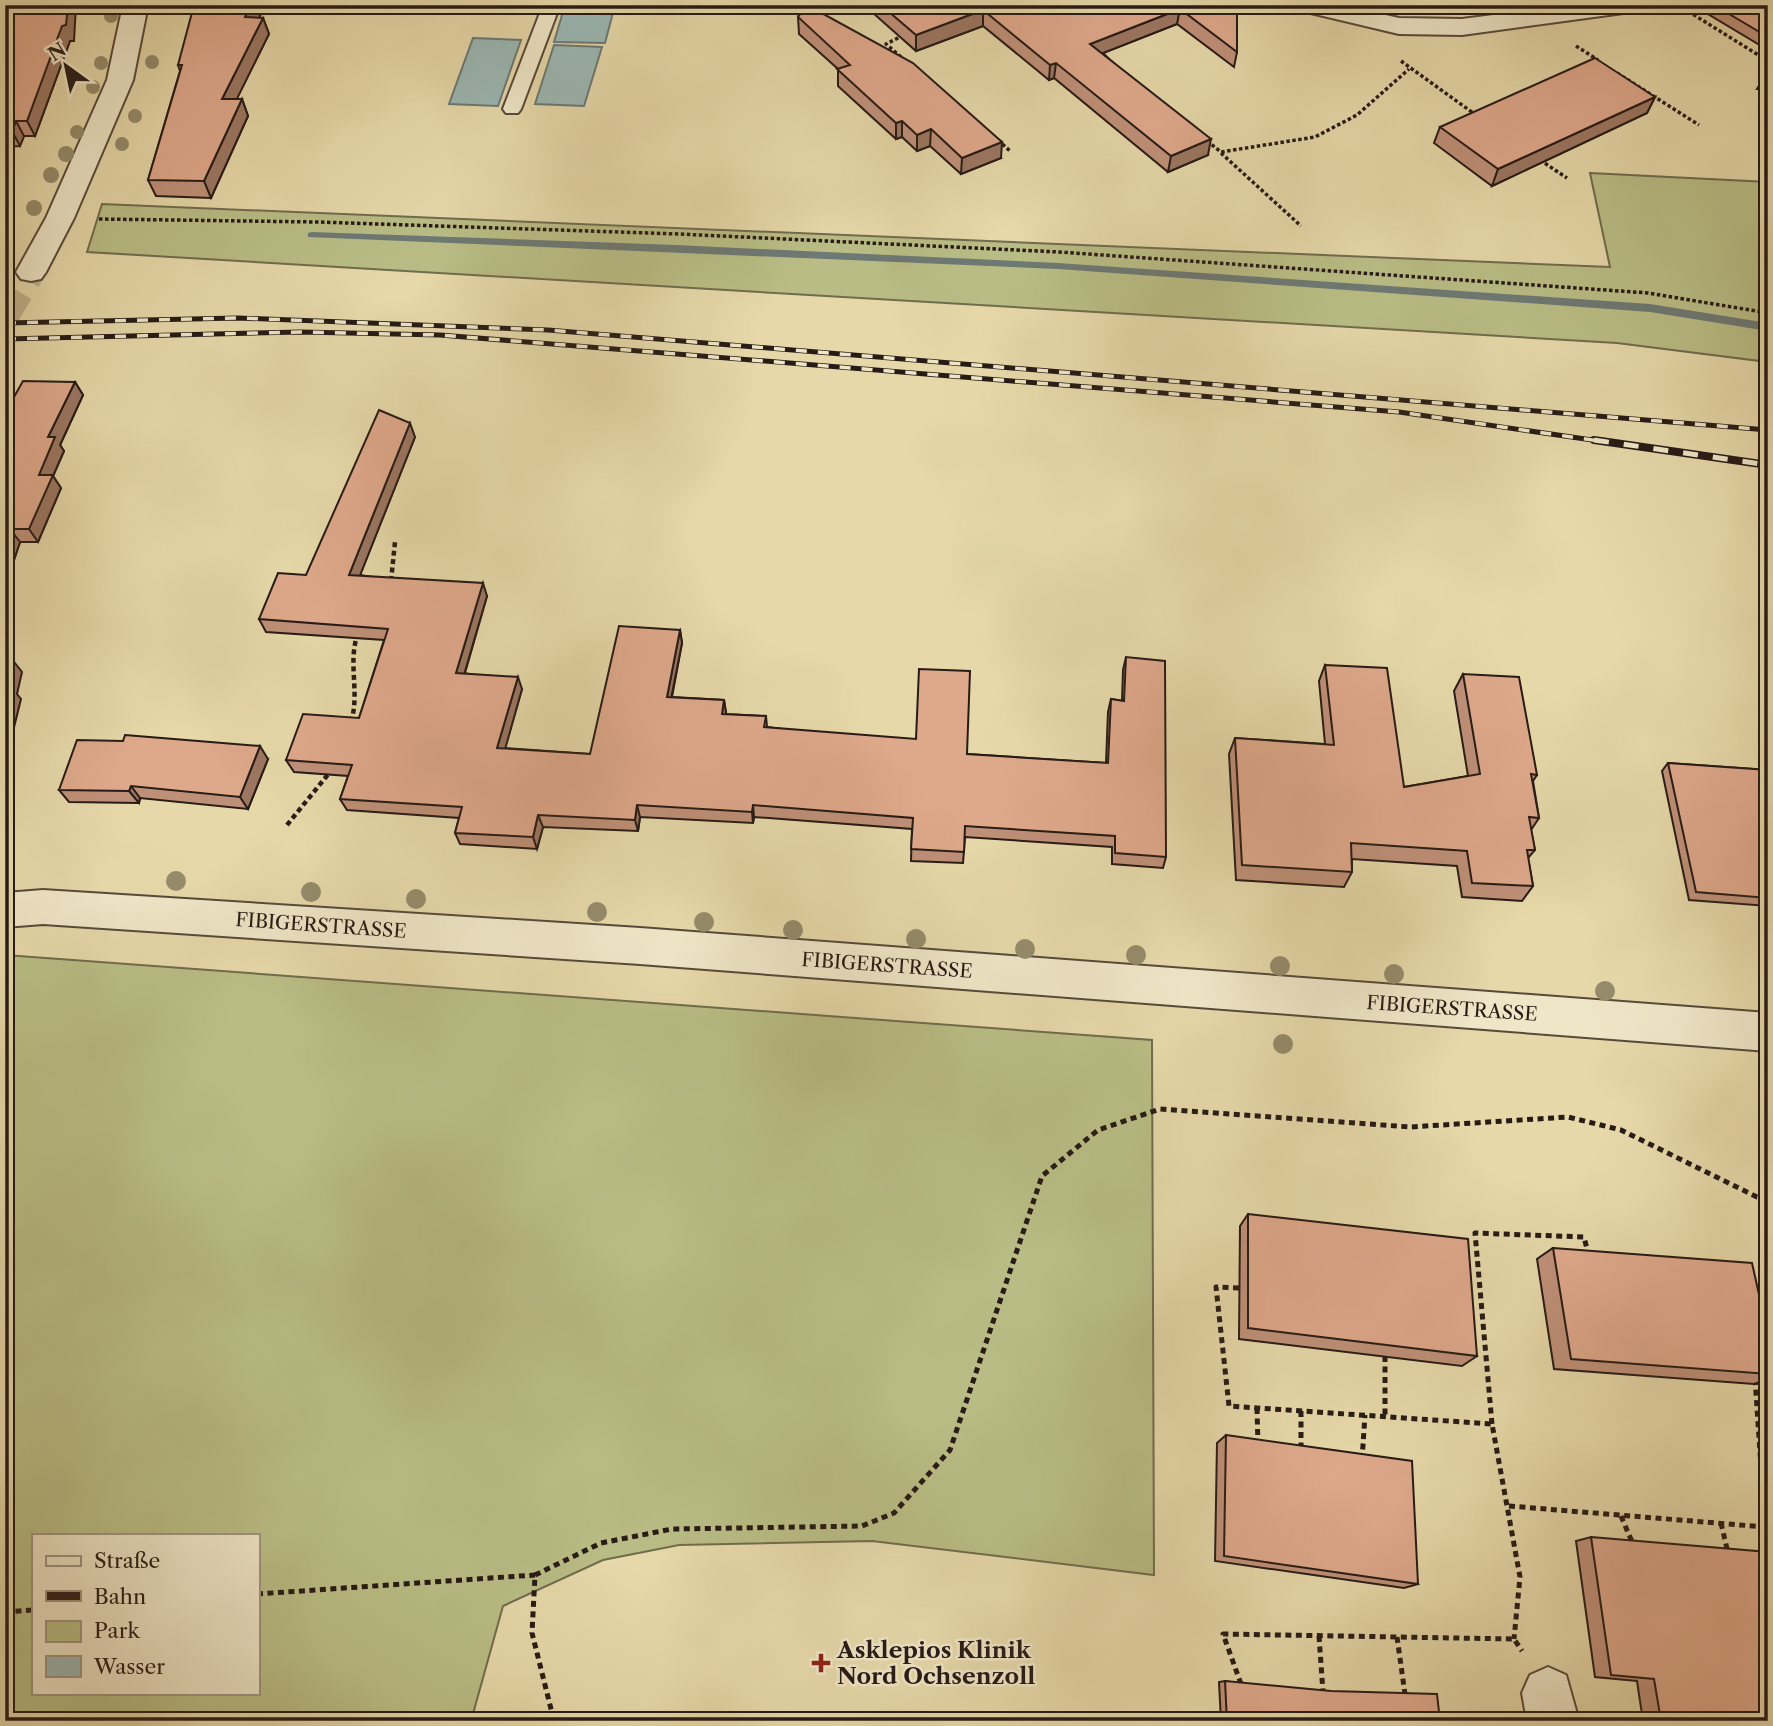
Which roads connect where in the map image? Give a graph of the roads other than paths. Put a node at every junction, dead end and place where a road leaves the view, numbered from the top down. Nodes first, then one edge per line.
1 (136, 5) edge
2 (551, 5) edge
3 (1307, 5) edge
4 (1631, 5) edge
5 (512, 108) dead end
6 (32, 272) tunnel mouth
7 (5, 910) edge
8 (1768, 1032) edge

1 - 6 street
2 - 5 lane
3 - 4 street
7 - 8 street, FIBIGERSTRASSE

